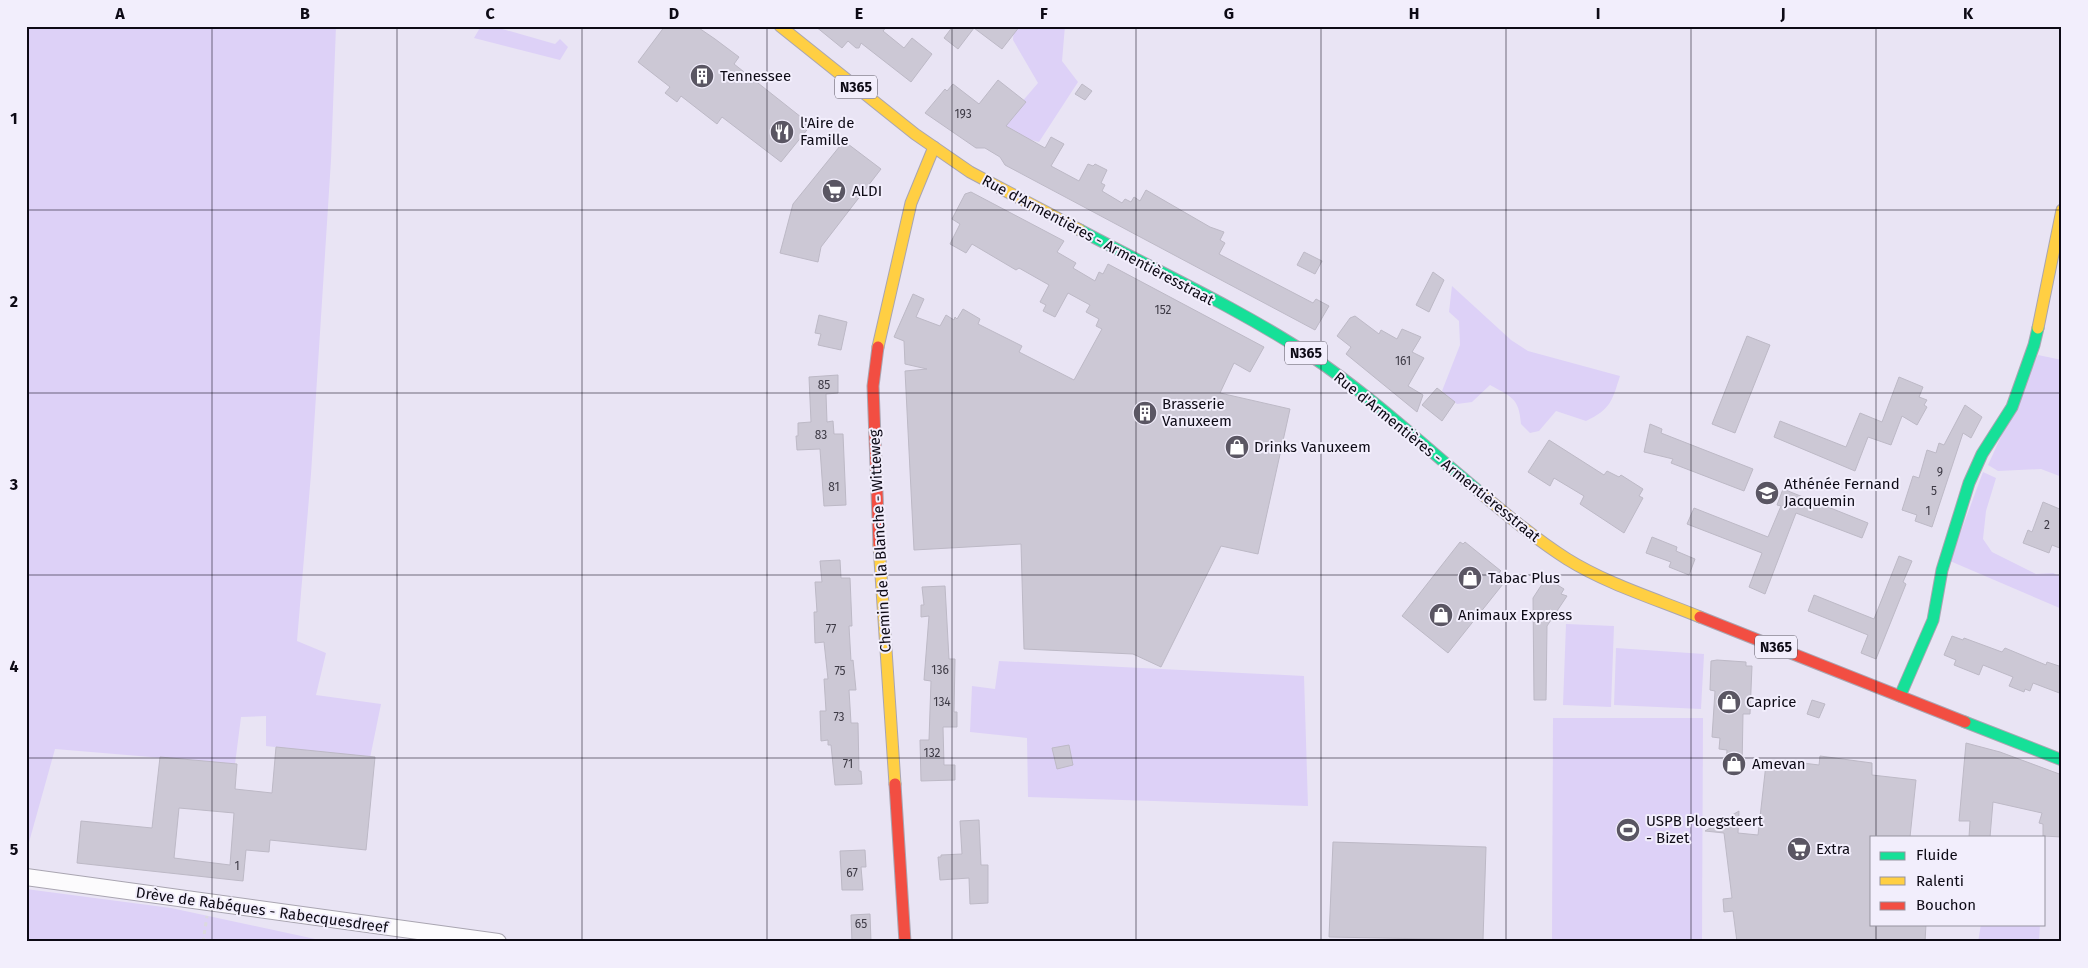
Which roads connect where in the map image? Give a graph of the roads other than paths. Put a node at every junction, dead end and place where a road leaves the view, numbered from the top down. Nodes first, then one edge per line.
1 (780, 26) edge
2 (934, 147) junction
3 (2062, 210) edge
4 (1900, 696) junction
5 (2062, 760) edge
6 (26, 877) edge
7 (498, 942) edge
8 (905, 942) edge

1 - 2 main road, Rue d'Armentières - Armentièresstraat / N365
2 - 4 main road, Rue d'Armentières - Armentièresstraat / N365
2 - 8 main road, Chemin de la Blanche - Witteweg
3 - 4 main road
4 - 5 main road, Rue d'Armentières - Armentièresstraat / N365
6 - 7 street, Drève de Rabéques - Rabecquesdreef

